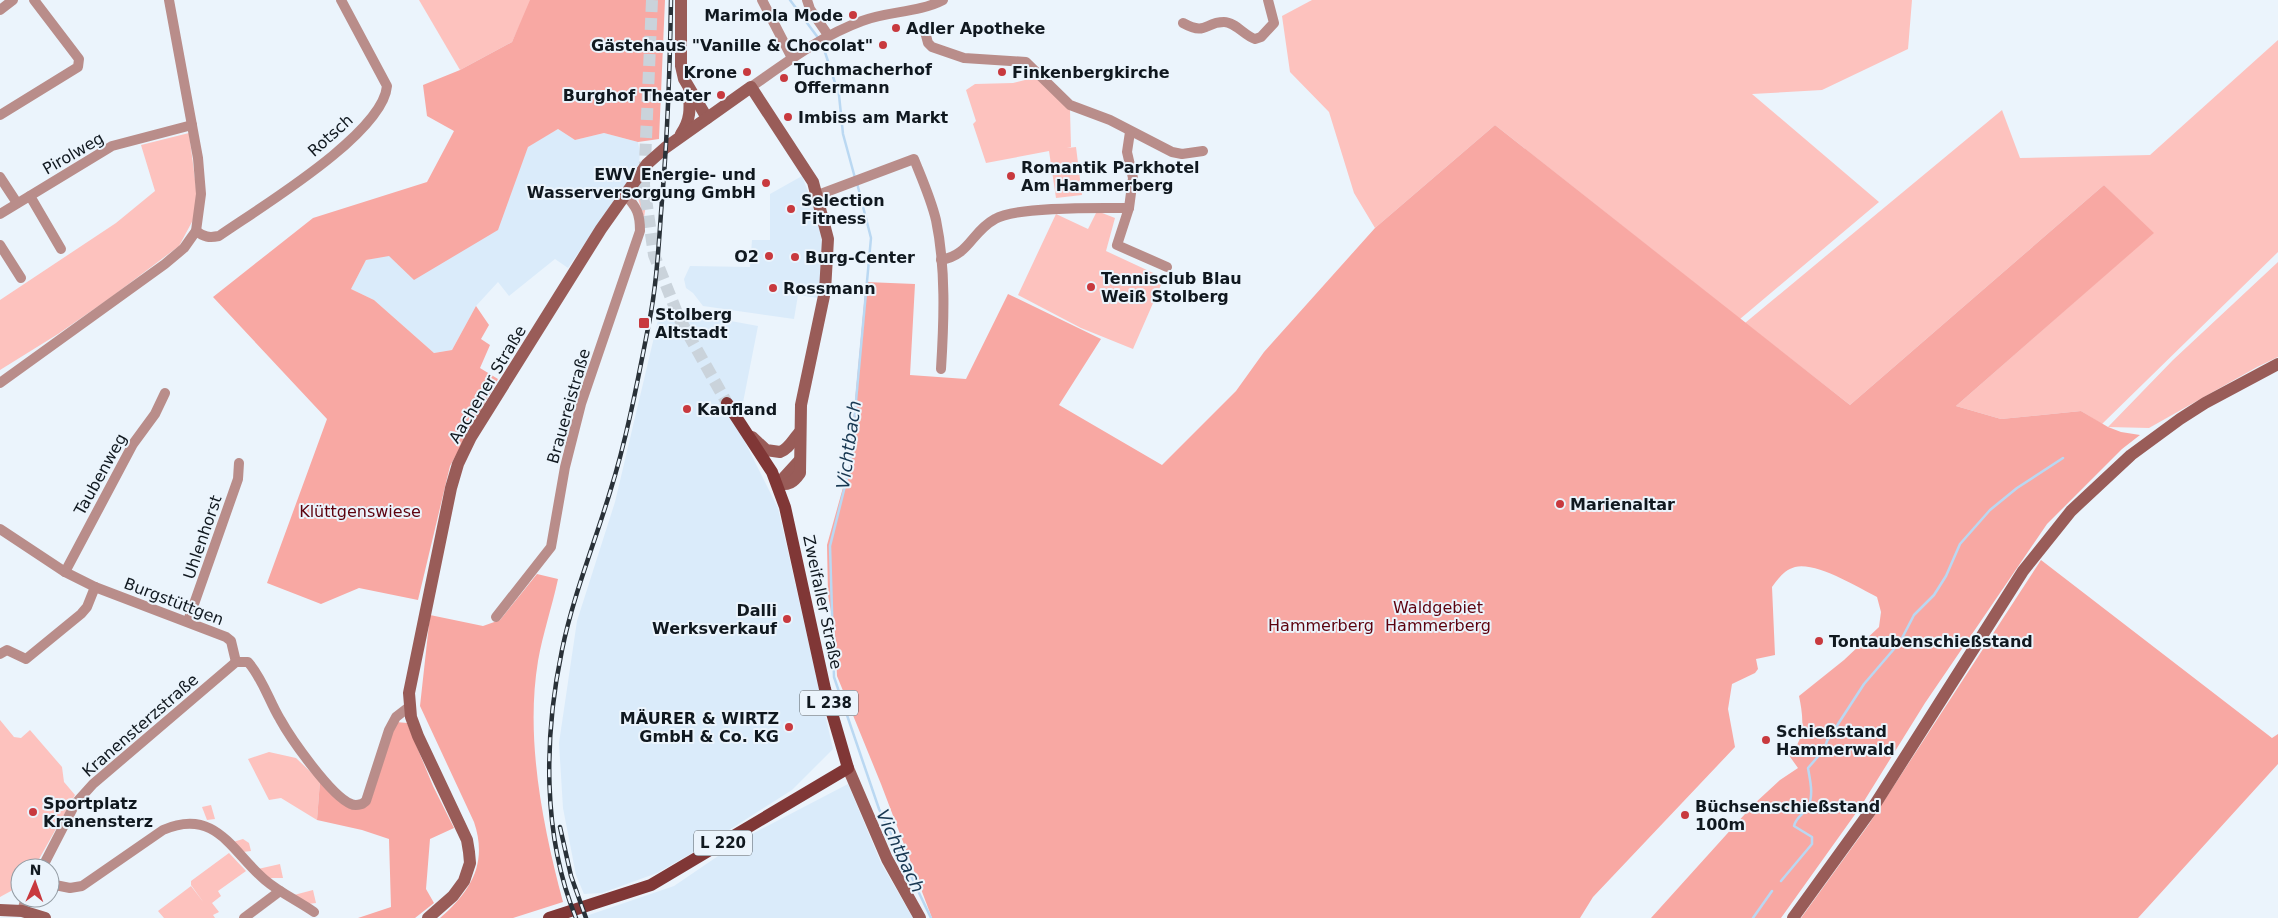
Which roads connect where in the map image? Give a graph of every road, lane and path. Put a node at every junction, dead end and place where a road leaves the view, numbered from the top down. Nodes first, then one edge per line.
1 (13, 0) edge
2 (34, 0) edge
3 (169, 0) edge
4 (341, 0) edge
5 (680, 0) edge
6 (762, 0) edge
7 (807, 0) edge
8 (943, 0) edge
9 (1268, 0) edge
10 (0, 10) edge
11 (1183, 23) dead end
12 (924, 28) dead end
13 (822, 39) junction
14 (792, 58) junction
15 (751, 87) junction
16 (688, 89) junction
17 (0, 115) edge
18 (707, 118) junction
19 (192, 125) junction
20 (1130, 132) junction
21 (676, 140) junction
22 (1203, 151) dead end
23 (0, 177) edge
24 (625, 195) junction
25 (818, 195) junction
26 (30, 196) junction
27 (17, 203) junction
28 (1129, 208) junction
29 (0, 214) edge
30 (196, 231) junction
31 (0, 244) edge
32 (61, 249) dead end
33 (941, 260) junction
34 (1167, 267) dead end
35 (21, 278) dead end
36 (2278, 364) edge
37 (941, 369) dead end
38 (0, 383) edge
39 (165, 393) dead end
40 (727, 403) tunnel mouth
41 (800, 432) junction
42 (748, 433) junction
43 (239, 463) dead end
44 (778, 484) junction
45 (1, 531) edge
46 (65, 572) junction
47 (95, 587) junction
48 (496, 617) dead end
49 (188, 621) junction
50 (0, 654) edge
51 (236, 662) junction
52 (409, 707) junction
53 (848, 768) junction
54 (47, 858) edge
55 (60, 886) edge
56 (280, 890) junction
57 (23, 908) edge
58 (0, 910) edge
59 (22, 911) junction
60 (314, 912) dead end
61 (46, 918) edge
62 (244, 918) edge
63 (428, 918) edge
64 (549, 918) edge
65 (920, 918) edge
66 (1793, 918) edge

1 - 10 street
2 - 17 street
3 - 19 street
4 - 30 street, Rotsch
5 - 16 street
6 - 14 street
7 - 13 street
8 - 13 street, Aachener Straße
9 - 11 street
12 - 20 street
13 - 14 street, Aachener Straße
14 - 15 street, Aachener Straße
15 - 18 street, Aachener Straße
15 - 25 street
16 - 18 street
16 - 21 street
18 - 21 street, Aachener Straße
19 - 26 street, Pirolweg
19 - 30 street
20 - 22 street
20 - 28 street
21 - 24 street, Aachener Straße
23 - 27 street
24 - 48 street, Brauereistraße
24 - 52 street, Aachener Straße
25 - 33 street
25 - 41 street
26 - 27 street, Pirolweg
26 - 32 street
27 - 29 street, Pirolweg
28 - 33 street
28 - 34 street
30 - 38 street
31 - 35 street
33 - 37 street
36 - 66 street
39 - 46 street, Taubenweg
40 - 42 main road, L 238
41 - 42 street
41 - 44 street
42 - 44 main road, L 238
43 - 49 street, Uhlenhorst
44 - 53 main road, Zweifaller Straße / L 238
45 - 46 street, Burgstüttgen
46 - 47 street, Burgstüttgen
47 - 49 street, Burgstüttgen
47 - 50 street
49 - 51 street, Burgstüttgen
51 - 52 street
51 - 54 street, Kranensterzstraße
52 - 63 street, Aachener Straße
53 - 64 main road, L 220
53 - 65 street, Zweifaller Straße / L 238
55 - 56 street
56 - 60 street
56 - 62 street
57 - 59 street
58 - 59 street
59 - 61 street

